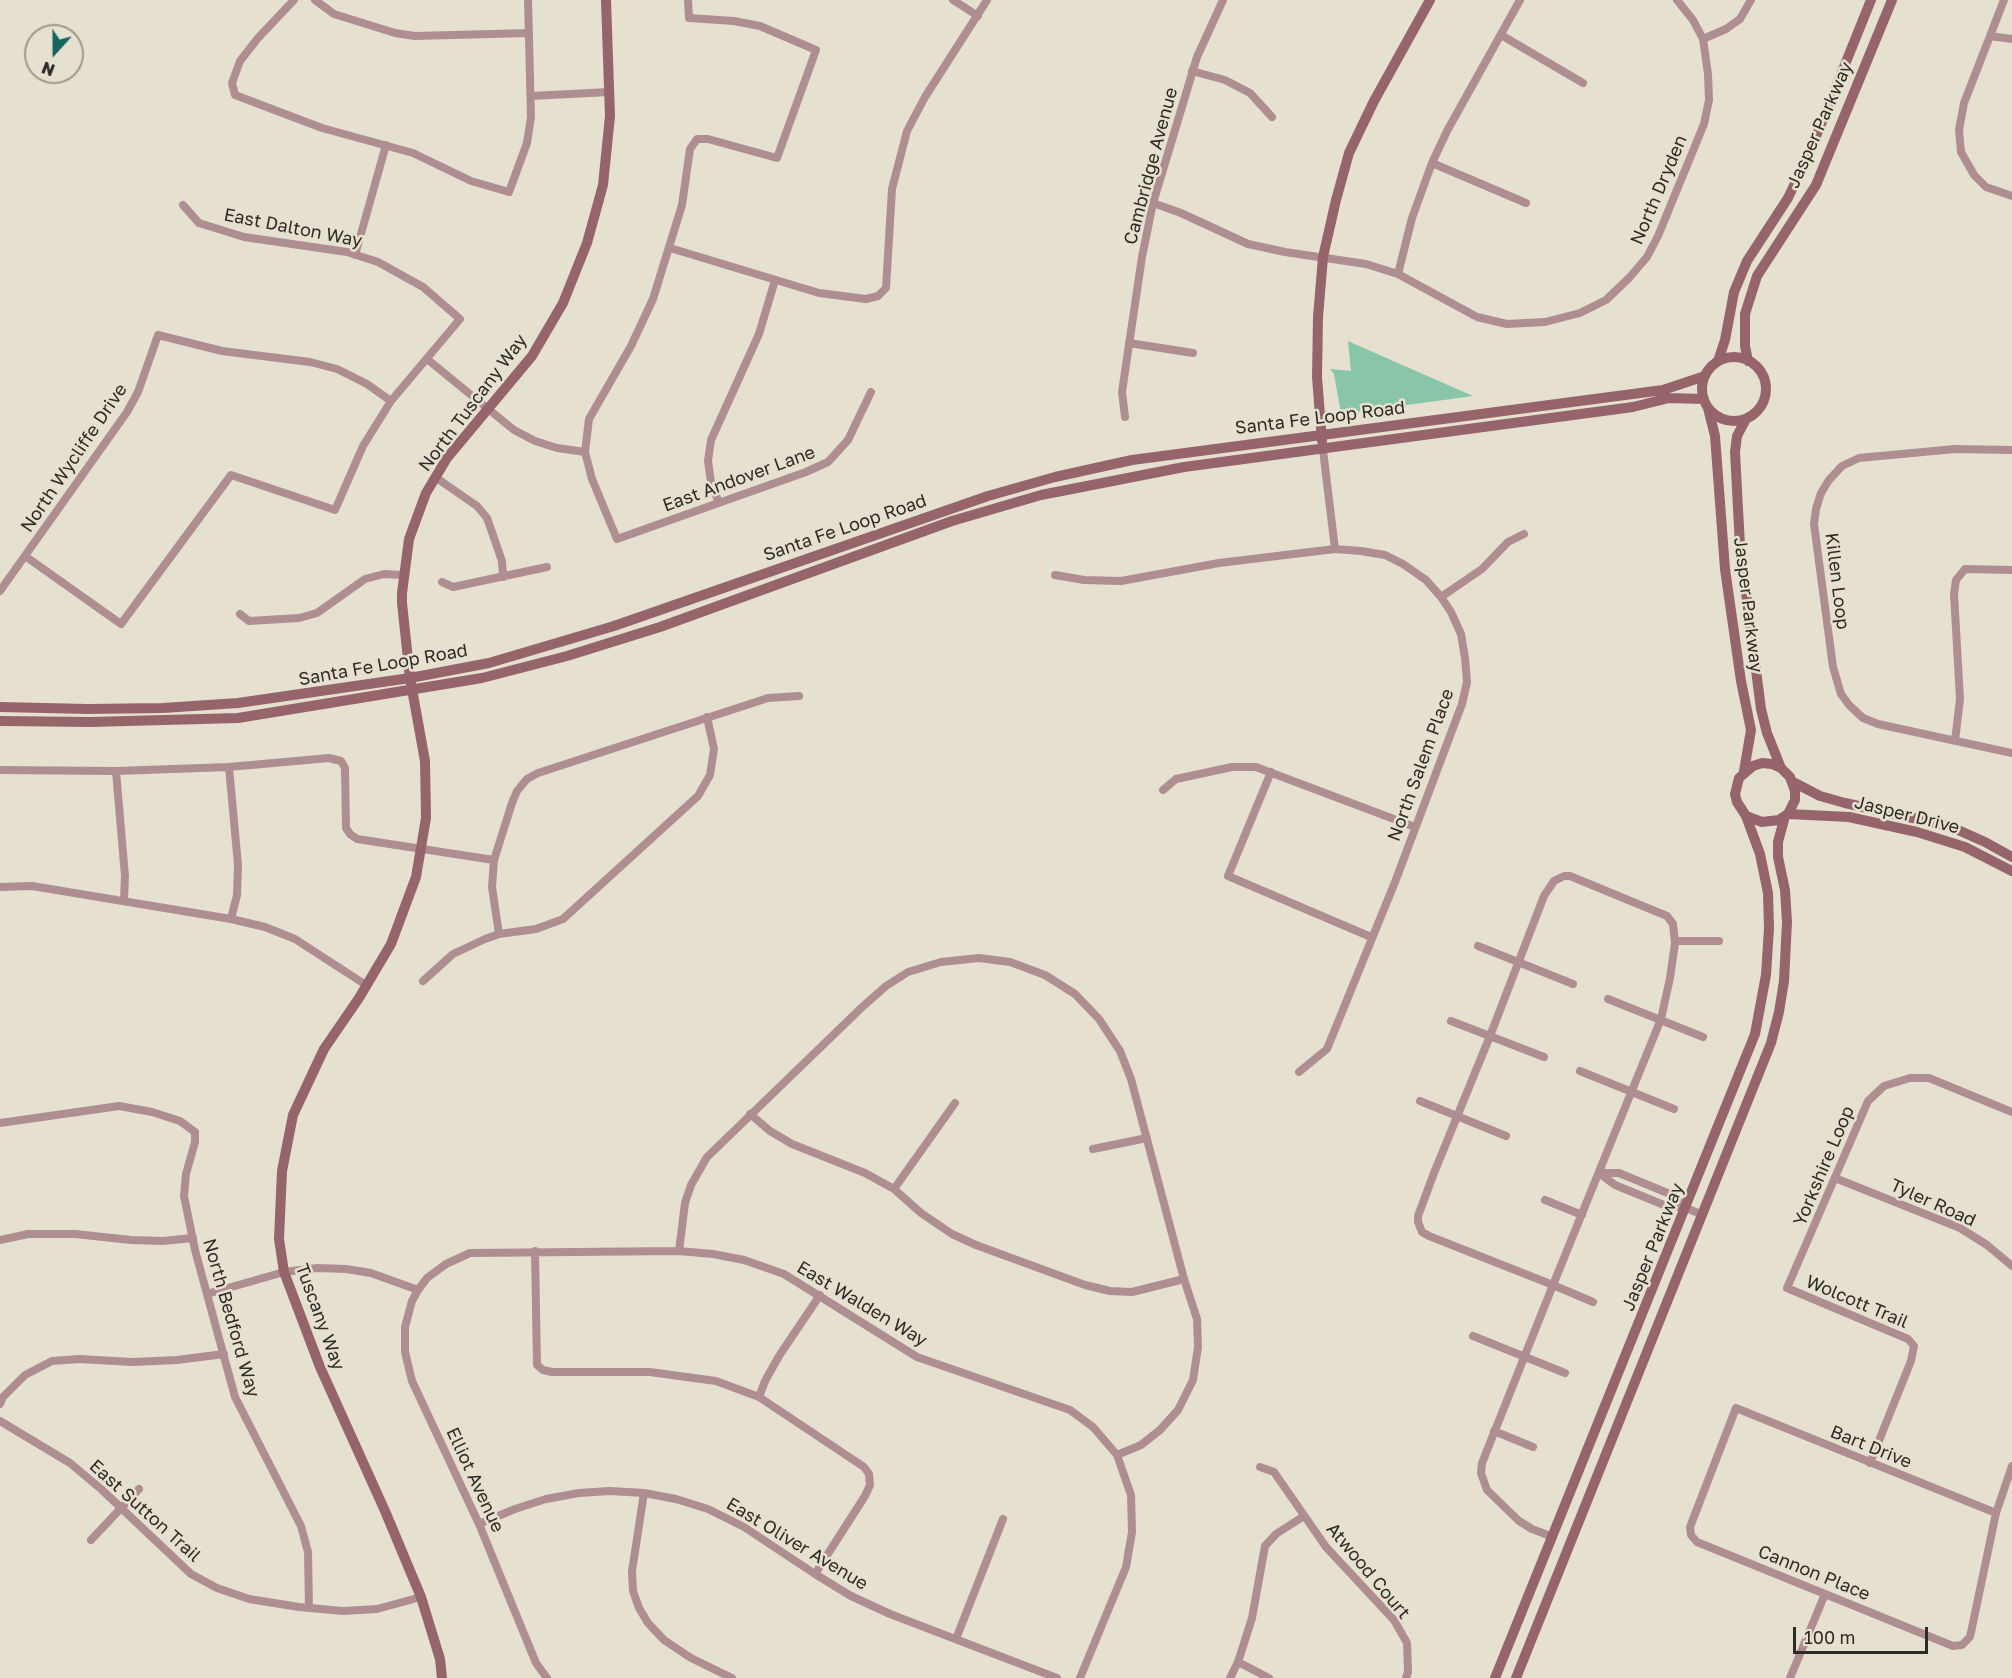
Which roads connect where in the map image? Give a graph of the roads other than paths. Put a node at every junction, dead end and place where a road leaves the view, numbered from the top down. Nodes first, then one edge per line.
1 (294, 0) edge
2 (315, 0) edge
3 (528, 0) edge
4 (606, 0) edge
5 (688, 0) edge
6 (953, 0) edge
7 (987, 0) edge
8 (1223, 0) edge
9 (1430, 0) edge
10 (1520, 0) edge
11 (1677, 0) edge
12 (1752, 0) edge
13 (1871, 0) edge
14 (1892, 0) edge
15 (2004, 0) edge
16 (978, 16) junction
17 (529, 33) junction
18 (1501, 35) junction
19 (1990, 36) junction
20 (1703, 39) junction
21 (2012, 39) edge
22 (1192, 71) junction
23 (1583, 82) dead end
24 (609, 92) junction
25 (531, 96) junction
26 (1272, 117) dead end
27 (386, 145) junction
28 (1811, 149) junction
29 (1828, 156) junction
30 (1432, 163) junction
31 (2012, 196) edge
32 (1153, 203) junction
33 (1526, 203) dead end
34 (183, 205) dead end
35 (670, 248) junction
36 (356, 255) junction
37 (1323, 257) junction
38 (1398, 274) junction
39 (775, 280) junction
40 (1129, 343) junction
41 (1193, 353) dead end
42 (427, 359) junction
43 (1718, 361) junction
44 (1748, 361) junction
45 (1704, 376) junction
46 (871, 392) dead end
47 (391, 401) junction
48 (1706, 404) junction
49 (488, 410) junction
50 (1125, 417) dead end
51 (1746, 419) junction
52 (1321, 435) junction
53 (1323, 450) junction
54 (2012, 450) edge
55 (585, 452) junction
56 (435, 477) junction
57 (719, 503) junction
58 (1524, 534) dead end
59 (1335, 549) junction
60 (25, 556) junction
61 (547, 567) dead end
62 (2012, 570) edge
63 (404, 575) junction
64 (1055, 575) dead end
65 (503, 577) junction
66 (442, 582) dead end
67 (0, 591) edge
68 (1441, 597) junction
69 (240, 614) dead end
70 (410, 678) junction
71 (412, 690) junction
72 (799, 696) dead end
73 (0, 706) edge
74 (707, 717) junction
75 (0, 720) edge
76 (1955, 741) junction
77 (2012, 753) edge
78 (229, 767) junction
79 (1781, 768) junction
80 (0, 770) edge
81 (116, 771) junction
82 (1744, 771) junction
83 (1270, 772) junction
84 (1793, 782) junction
85 (1163, 790) dead end
86 (1787, 815) junction
87 (1746, 816) junction
88 (1414, 827) junction
89 (421, 847) junction
90 (2012, 857) edge
91 (494, 860) junction
92 (2012, 871) edge
93 (0, 886) edge
94 (124, 900) junction
95 (231, 919) junction
96 (499, 934) junction
97 (1371, 937) junction
98 (1675, 941) junction
99 (1719, 941) dead end
100 (1478, 946) dead end
101 (1518, 963) junction
102 (423, 981) dead end
103 (1573, 984) dead end
104 (366, 985) junction
105 (1608, 999) dead end
106 (1661, 1019) junction
107 (1451, 1021) dead end
108 (1490, 1036) junction
109 (1703, 1037) dead end
110 (1544, 1057) dead end
111 (1580, 1071) dead end
112 (1299, 1072) dead end
113 (1631, 1092) junction
114 (1420, 1101) dead end
115 (955, 1102) dead end
116 (1674, 1109) dead end
117 (2012, 1112) edge
118 (750, 1114) junction
119 (1457, 1117) junction
120 (0, 1123) edge
121 (1506, 1136) dead end
122 (1147, 1138) junction
123 (1093, 1149) dead end
124 (1599, 1173) junction
125 (1835, 1178) junction
126 (894, 1190) junction
127 (1545, 1200) dead end
128 (1686, 1208) junction
129 (1582, 1215) junction
130 (1703, 1215) junction
131 (193, 1238) junction
132 (0, 1240) edge
133 (536, 1251) junction
134 (679, 1251) junction
135 (2012, 1266) edge
136 (284, 1272) junction
137 (1184, 1279) junction
138 (1553, 1285) junction
139 (1787, 1288) joint
140 (418, 1290) junction
141 (207, 1294) junction
142 (820, 1295) junction
143 (1593, 1302) dead end
144 (1473, 1336) dead end
145 (224, 1354) junction
146 (1524, 1356) junction
147 (1565, 1373) dead end
148 (759, 1397) junction
149 (0, 1404) edge
150 (0, 1420) edge
151 (1494, 1431) junction
152 (1533, 1446) dead end
153 (1117, 1455) junction
154 (1870, 1463) junction
155 (2012, 1466) edge
156 (1260, 1467) dead end
157 (139, 1490) dead end
158 (644, 1493) junction
159 (121, 1508) junction
160 (1996, 1513) junction
161 (1304, 1516) junction
162 (1003, 1519) dead end
163 (479, 1524) junction
164 (1691, 1535) joint
165 (1553, 1537) junction
166 (91, 1540) dead end
167 (815, 1574) junction
168 (1825, 1594) junction
169 (421, 1597) junction
170 (309, 1608) junction
171 (956, 1639) junction
172 (1239, 1662) junction
173 (442, 1678) edge
174 (547, 1678) edge
175 (732, 1678) edge
176 (1057, 1678) edge
177 (1080, 1678) edge
178 (1230, 1678) edge
179 (1269, 1678) edge
180 (1406, 1678) edge
181 (1495, 1678) edge
182 (1516, 1678) edge
183 (1790, 1678) edge

1 - 27 street
2 - 17 street
3 - 17 street
4 - 24 main road, North Tuscany Way
5 - 35 street
6 - 16 street
7 - 16 street
8 - 22 street, Cambridge Avenue
9 - 37 main road
10 - 18 street
11 - 20 street, North Dryden
12 - 20 street
13 - 28 main road, Jasper Parkway
14 - 29 main road, Jasper Parkway
15 - 19 street
16 - 39 street
17 - 25 street
18 - 23 street
18 - 30 street
19 - 21 street
19 - 31 street
20 - 38 street, North Dryden
22 - 26 street
22 - 32 street, Cambridge Avenue
24 - 25 street
24 - 49 main road, North Tuscany Way
25 - 27 street
27 - 36 street
28 - 29 main road
28 - 43 main road, Jasper Parkway
29 - 44 main road, Jasper Parkway
30 - 33 street
30 - 38 street
32 - 37 street, North Dryden
32 - 40 street, Cambridge Avenue
34 - 36 street, East Dalton Way
35 - 39 street
35 - 55 street
36 - 42 street, East Dalton Way
37 - 38 street, North Dryden
37 - 52 main road
39 - 57 street
40 - 41 street
40 - 50 street, Cambridge Avenue
42 - 47 street
42 - 49 street
43 - 44 main road
43 - 45 main road
44 - 51 main road
45 - 48 main road
45 - 52 main road, Santa Fe Loop Road
46 - 57 street, East Andover Lane
47 - 60 street, North Wycliffe Drive
47 - 60 street
48 - 51 main road
48 - 53 main road, Santa Fe Loop Road
48 - 82 main road, Jasper Parkway
49 - 55 street
49 - 56 main road, North Tuscany Way
51 - 79 main road, Jasper Parkway
52 - 53 main road
52 - 70 main road, Santa Fe Loop Road
53 - 59 street
53 - 71 main road, Santa Fe Loop Road
54 - 76 street, Killen Loop
55 - 57 street, East Andover Lane
56 - 63 main road, North Tuscany Way
56 - 65 street
58 - 68 street
59 - 64 street, North Salem Place
59 - 68 street, North Salem Place
60 - 67 street, North Wycliffe Drive
61 - 65 street
62 - 76 street
63 - 69 street
63 - 70 main road, North Tuscany Way
65 - 66 street
68 - 88 street, North Salem Place
70 - 71 main road, North Tuscany Way
70 - 73 main road, Santa Fe Loop Road
71 - 75 main road, Santa Fe Loop Road
71 - 89 main road, Tuscany Way
72 - 74 street
74 - 91 street
74 - 96 street
76 - 77 street, Killen Loop
78 - 81 street
78 - 89 street
78 - 95 street
79 - 82 main road
79 - 84 main road
80 - 81 street
81 - 94 street
82 - 87 main road
83 - 85 street
83 - 88 street
83 - 97 street
84 - 86 main road
84 - 90 main road, Jasper Drive
86 - 87 main road
86 - 92 main road, Jasper Drive
86 - 130 main road, Jasper Parkway
87 - 128 main road, Jasper Parkway
88 - 97 street, North Salem Place
89 - 91 street
89 - 104 main road, Tuscany Way
91 - 96 street
93 - 94 street
94 - 95 street
95 - 104 street
96 - 102 street
97 - 112 street, North Salem Place
98 - 99 street
98 - 101 street
98 - 106 street
100 - 101 street
101 - 103 street
101 - 108 street
104 - 136 main road, Tuscany Way
105 - 106 street
106 - 109 street
106 - 113 street
107 - 108 street
108 - 110 street
108 - 119 street
111 - 113 street
113 - 116 street
113 - 124 street
114 - 119 street
115 - 126 street
117 - 125 street, Yorkshire Loop
118 - 122 street
118 - 126 street
118 - 134 street
119 - 121 street
119 - 138 street
120 - 131 street, North Bedford Way
122 - 123 street
122 - 137 street
124 - 128 street
124 - 128 street
124 - 129 street
125 - 135 street, Tyler Road
125 - 139 street, Yorkshire Loop
126 - 137 street
127 - 129 street
128 - 130 street
128 - 165 main road, Jasper Parkway
129 - 138 street
130 - 182 main road, Jasper Parkway
131 - 132 street
131 - 141 street, North Bedford Way
133 - 134 street, East Walden Way
133 - 140 street, East Walden Way
133 - 148 street
134 - 142 street, East Walden Way
136 - 140 street
136 - 141 street
136 - 169 main road, Tuscany Way
137 - 153 street
138 - 143 street
138 - 146 street
139 - 154 street, Wolcott Trail
140 - 163 street, Elliot Avenue
141 - 145 street, North Bedford Way
142 - 148 street
142 - 153 street, East Walden Way
144 - 146 street
145 - 149 street
145 - 170 street, North Bedford Way
146 - 147 street
146 - 151 street
148 - 167 street
150 - 159 street, East Sutton Trail
151 - 152 street
151 - 165 street
153 - 177 street, East Walden Way
154 - 160 street, Bart Drive
154 - 164 street, Bart Drive
155 - 160 street
156 - 161 street, Atwood Court
157 - 159 street
158 - 163 street, East Oliver Avenue
158 - 167 street, East Oliver Avenue
158 - 175 street
159 - 166 street
159 - 170 street, East Sutton Trail
160 - 168 street, Cannon Place
161 - 172 street
161 - 180 street, Atwood Court
162 - 171 street
163 - 174 street, Elliot Avenue
164 - 168 street, Cannon Place
165 - 181 main road, Jasper Parkway
167 - 171 street, East Oliver Avenue
168 - 183 street
169 - 170 street, East Sutton Trail
169 - 173 main road, Tuscany Way
171 - 176 street, East Oliver Avenue
172 - 178 street
172 - 179 street

